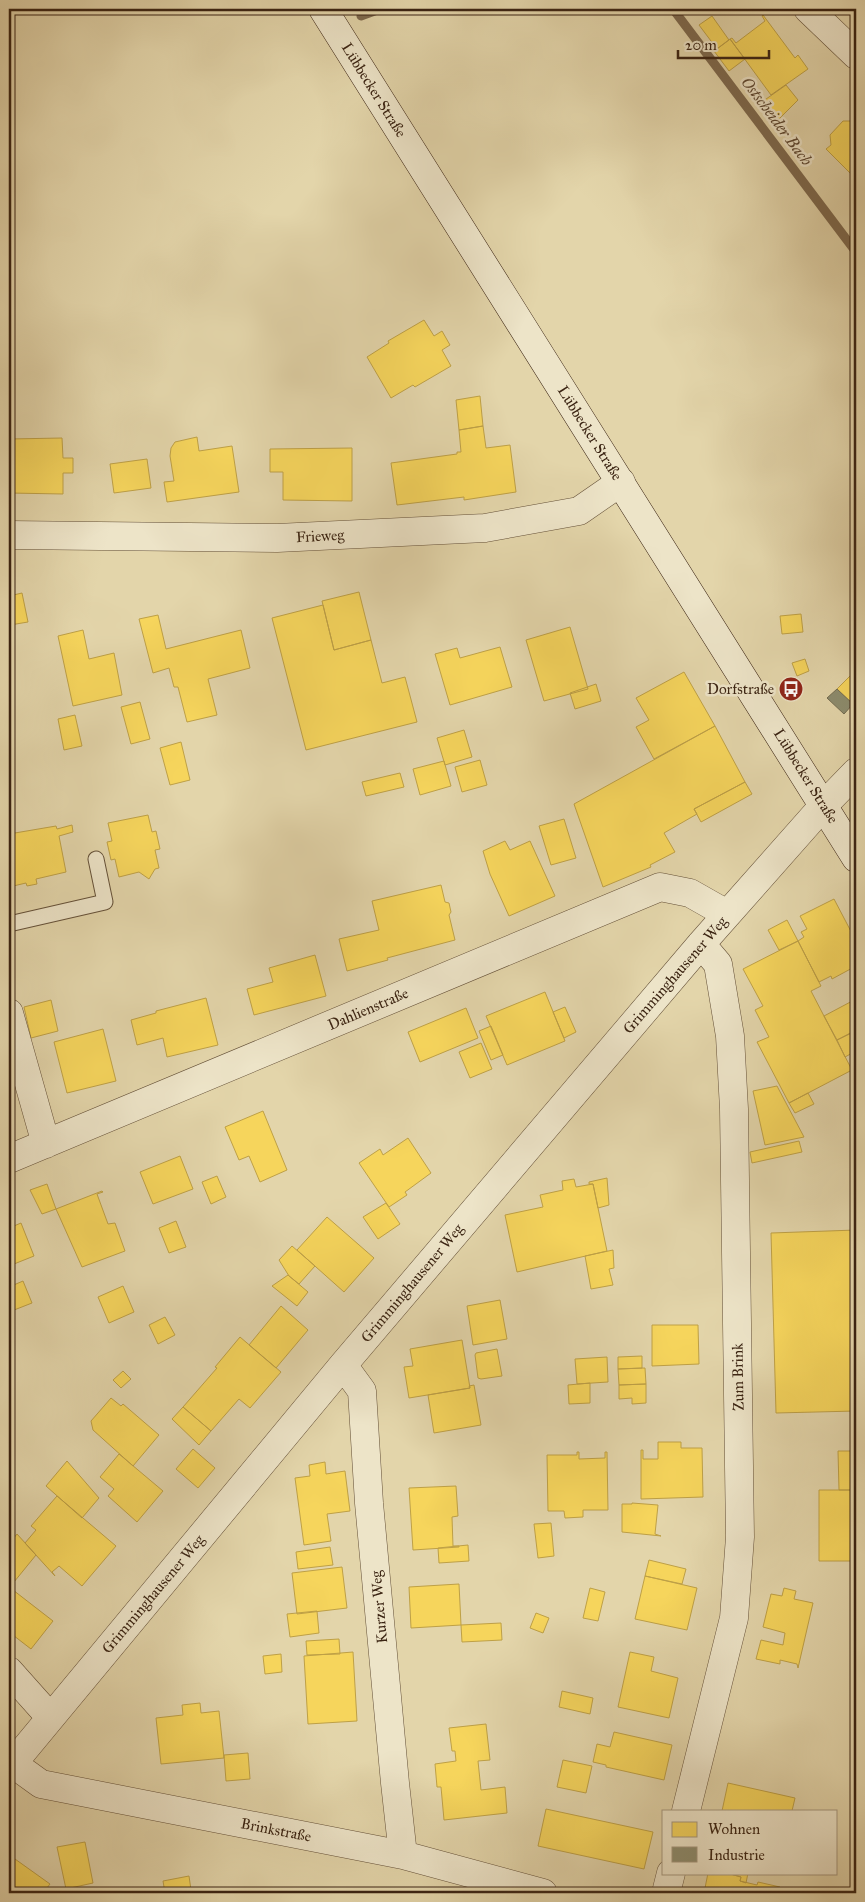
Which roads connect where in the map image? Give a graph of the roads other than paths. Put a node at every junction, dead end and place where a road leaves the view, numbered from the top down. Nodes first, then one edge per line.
1 (323, 9) edge
2 (808, 9) edge
3 (856, 55) edge
4 (621, 482) junction
5 (9, 535) edge
6 (856, 772) edge
7 (824, 805) junction
8 (96, 858) dead end
9 (856, 858) edge
10 (727, 914) junction
11 (9, 924) edge
12 (701, 944) junction
13 (9, 1013) edge
14 (46, 1144) junction
15 (9, 1159) edge
16 (343, 1365) junction
17 (9, 1671) edge
18 (50, 1717) junction
19 (10, 1765) edge
20 (686, 1810) edge
21 (404, 1855) junction
22 (671, 1874) edge
23 (543, 1893) edge
24 (666, 1893) edge

1 - 4 street, Lübbecker Straße
2 - 3 street
4 - 5 street, Frieweg
4 - 7 street, Lübbecker Straße
6 - 7 street
7 - 9 street, Lübbecker Straße
7 - 10 street, Grimminghausener Weg
8 - 11 lane
10 - 12 street, Grimminghausener Weg
10 - 14 street, Dahlienstraße
12 - 16 street, Grimminghausener Weg
12 - 20 street, Zum Brink
13 - 14 street
14 - 15 street, Dahlienstraße
16 - 18 street, Grimminghausener Weg
16 - 21 street, Kurzer Weg
17 - 18 street
18 - 19 street, Grimminghausener Weg
19 - 21 street, Brinkstraße
21 - 23 street, Brinkstraße
22 - 24 street

